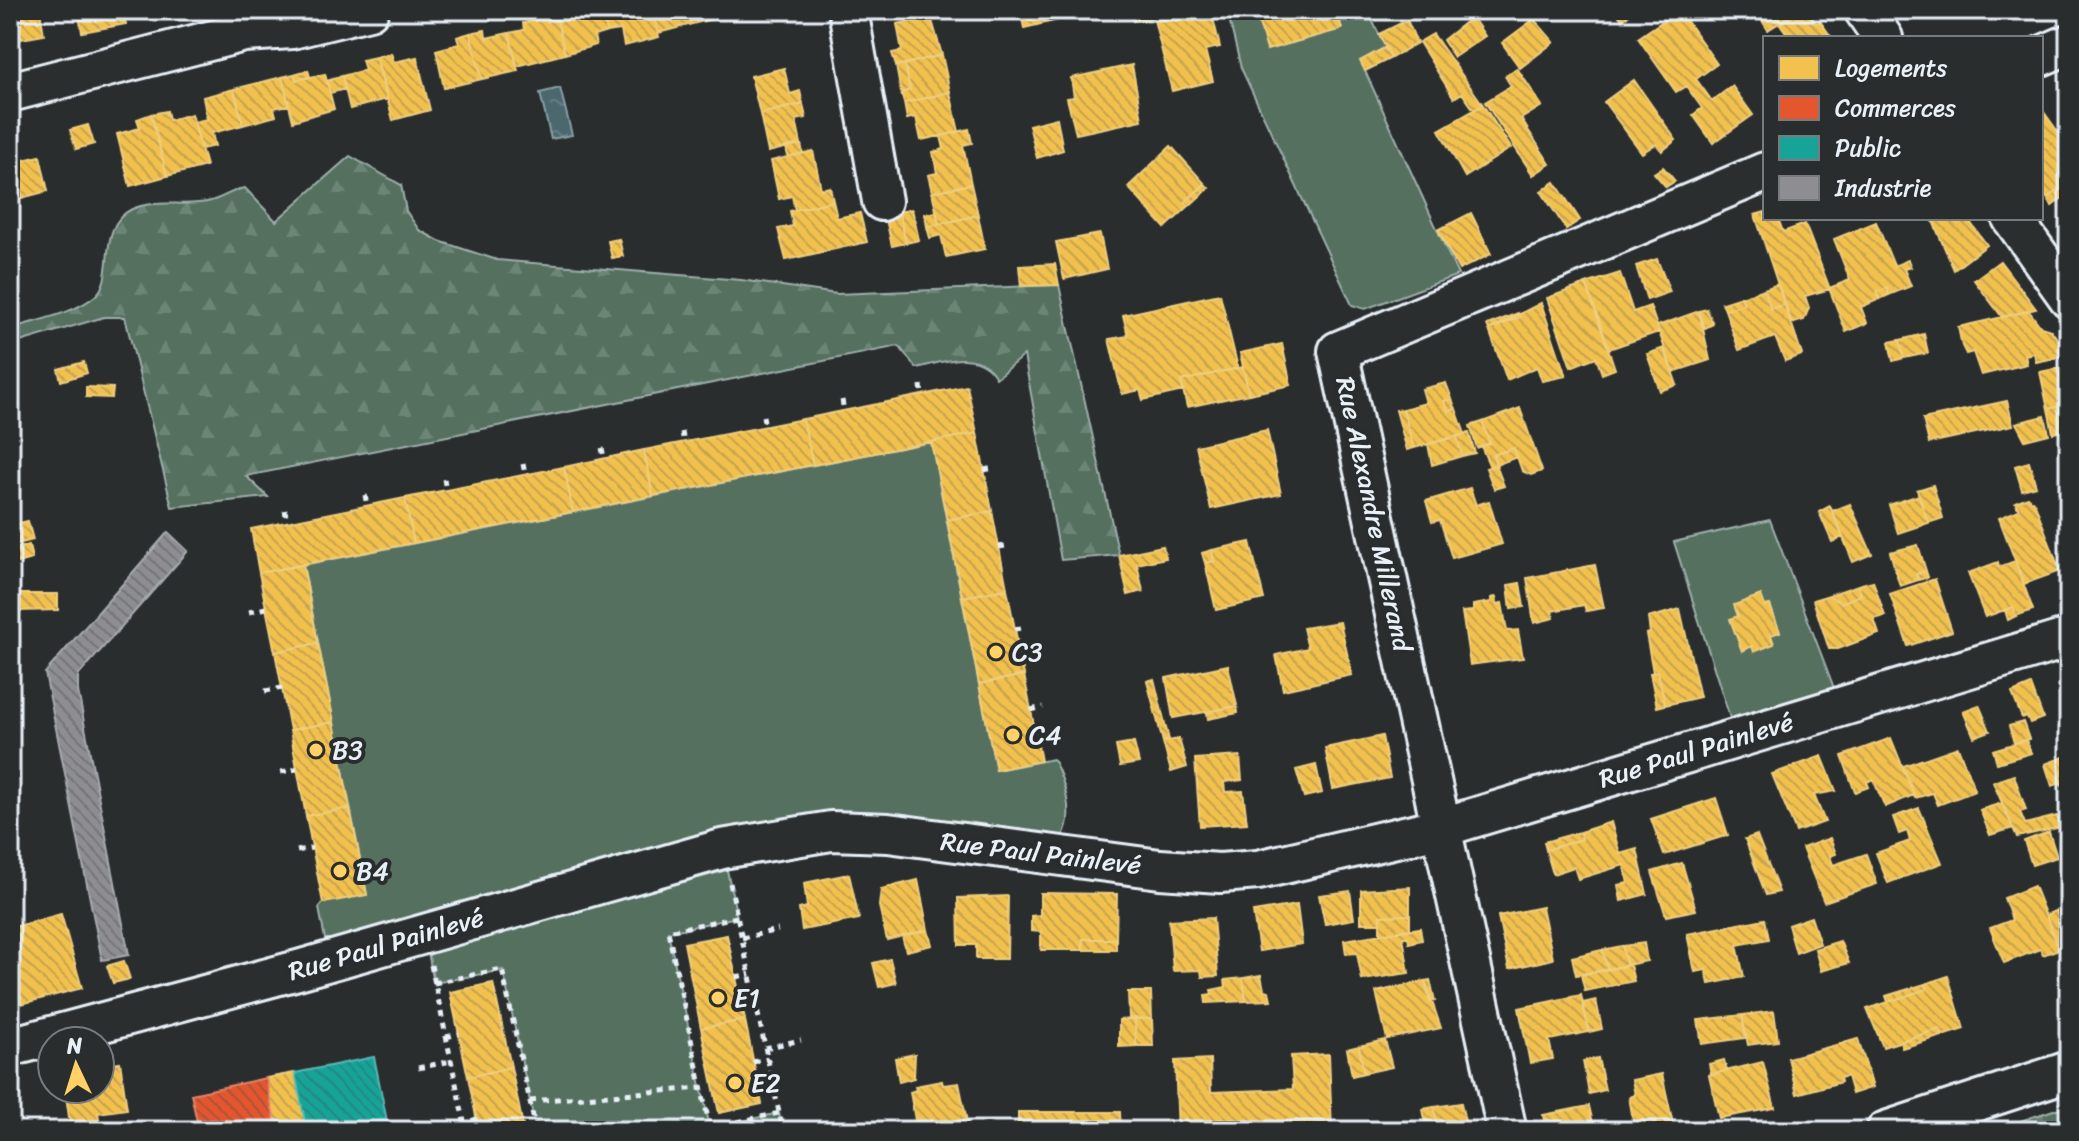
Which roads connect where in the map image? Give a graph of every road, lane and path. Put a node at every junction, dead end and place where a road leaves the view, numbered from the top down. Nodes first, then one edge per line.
1 (369, 10) edge
2 (848, 10) edge
3 (1864, 10) edge
4 (1882, 36) edge
5 (2069, 44) edge
6 (2043, 55) edge
7 (10, 92) edge
8 (1763, 173) edge
9 (882, 201) dead end
10 (2013, 220) edge
11 (2069, 298) edge
12 (921, 385) dead end
13 (922, 395) dead end
14 (842, 400) dead end
15 (844, 411) dead end
16 (763, 416) dead end
17 (765, 427) dead end
18 (682, 432) dead end
19 (684, 443) dead end
20 (602, 448) dead end
21 (604, 458) dead end
22 (523, 464) dead end
23 (994, 468) dead end
24 (984, 470) dead end
25 (525, 474) dead end
26 (444, 479) dead end
27 (446, 490) dead end
28 (365, 495) dead end
29 (367, 506) dead end
30 (285, 510) dead end
31 (287, 522) dead end
32 (1010, 545) dead end
33 (999, 547) dead end
34 (266, 608) dead end
35 (249, 612) dead end
36 (1026, 627) dead end
37 (1015, 629) dead end
38 (2069, 638) edge
39 (282, 688) dead end
40 (265, 691) dead end
41 (1043, 707) dead end
42 (1031, 710) dead end
43 (297, 769) dead end
44 (281, 772) dead end
45 (1443, 827) junction
46 (312, 848) dead end
47 (297, 851) dead end
48 (727, 870) dead end
49 (737, 917) junction
50 (778, 930) dead end
51 (424, 933) junction
52 (742, 938) junction
53 (750, 974) junction
54 (736, 977) dead end
55 (434, 983) junction
56 (459, 1034) dead end
57 (446, 1037) junction
58 (801, 1040) dead end
59 (10, 1047) edge
60 (765, 1048) junction
61 (768, 1059) junction
62 (451, 1061) junction
63 (753, 1062) dead end
64 (418, 1068) dead end
65 (2069, 1071) edge
66 (702, 1088) junction
67 (530, 1101) junction
68 (779, 1113) junction
69 (477, 1119) dead end
70 (464, 1123) junction
71 (437, 1131) edge
72 (466, 1131) edge
73 (536, 1131) edge
74 (783, 1131) edge
75 (1507, 1131) edge
76 (1886, 1131) edge

1 - 7 street
2 - 9 street
3 - 4 street
5 - 6 street
8 - 45 street, Rue Alexandre Millerand
10 - 11 street
12 - 13 path
14 - 15 path
16 - 17 path
18 - 19 path
20 - 21 path
22 - 25 path
23 - 24 path
26 - 27 path
28 - 29 path
30 - 31 path
32 - 33 path
34 - 35 path
36 - 37 path
38 - 45 street, Rue Paul Painlevé
39 - 40 path
41 - 42 path
43 - 44 path
45 - 51 street, Rue Paul Painlevé
45 - 75 street, Rue Alexandre Millerand
46 - 47 path
48 - 49 path
49 - 52 path
49 - 66 path
50 - 52 path
51 - 55 path
51 - 59 street, Rue Paul Painlevé
52 - 53 path
53 - 54 path
53 - 60 path
55 - 57 path
55 - 67 path
56 - 57 path
57 - 62 path
58 - 60 path
60 - 61 path
61 - 63 path
61 - 68 path
62 - 64 path
62 - 70 path
65 - 76 street
66 - 67 path
66 - 68 path
67 - 73 path
68 - 74 path
69 - 70 path
70 - 71 path
70 - 72 path

